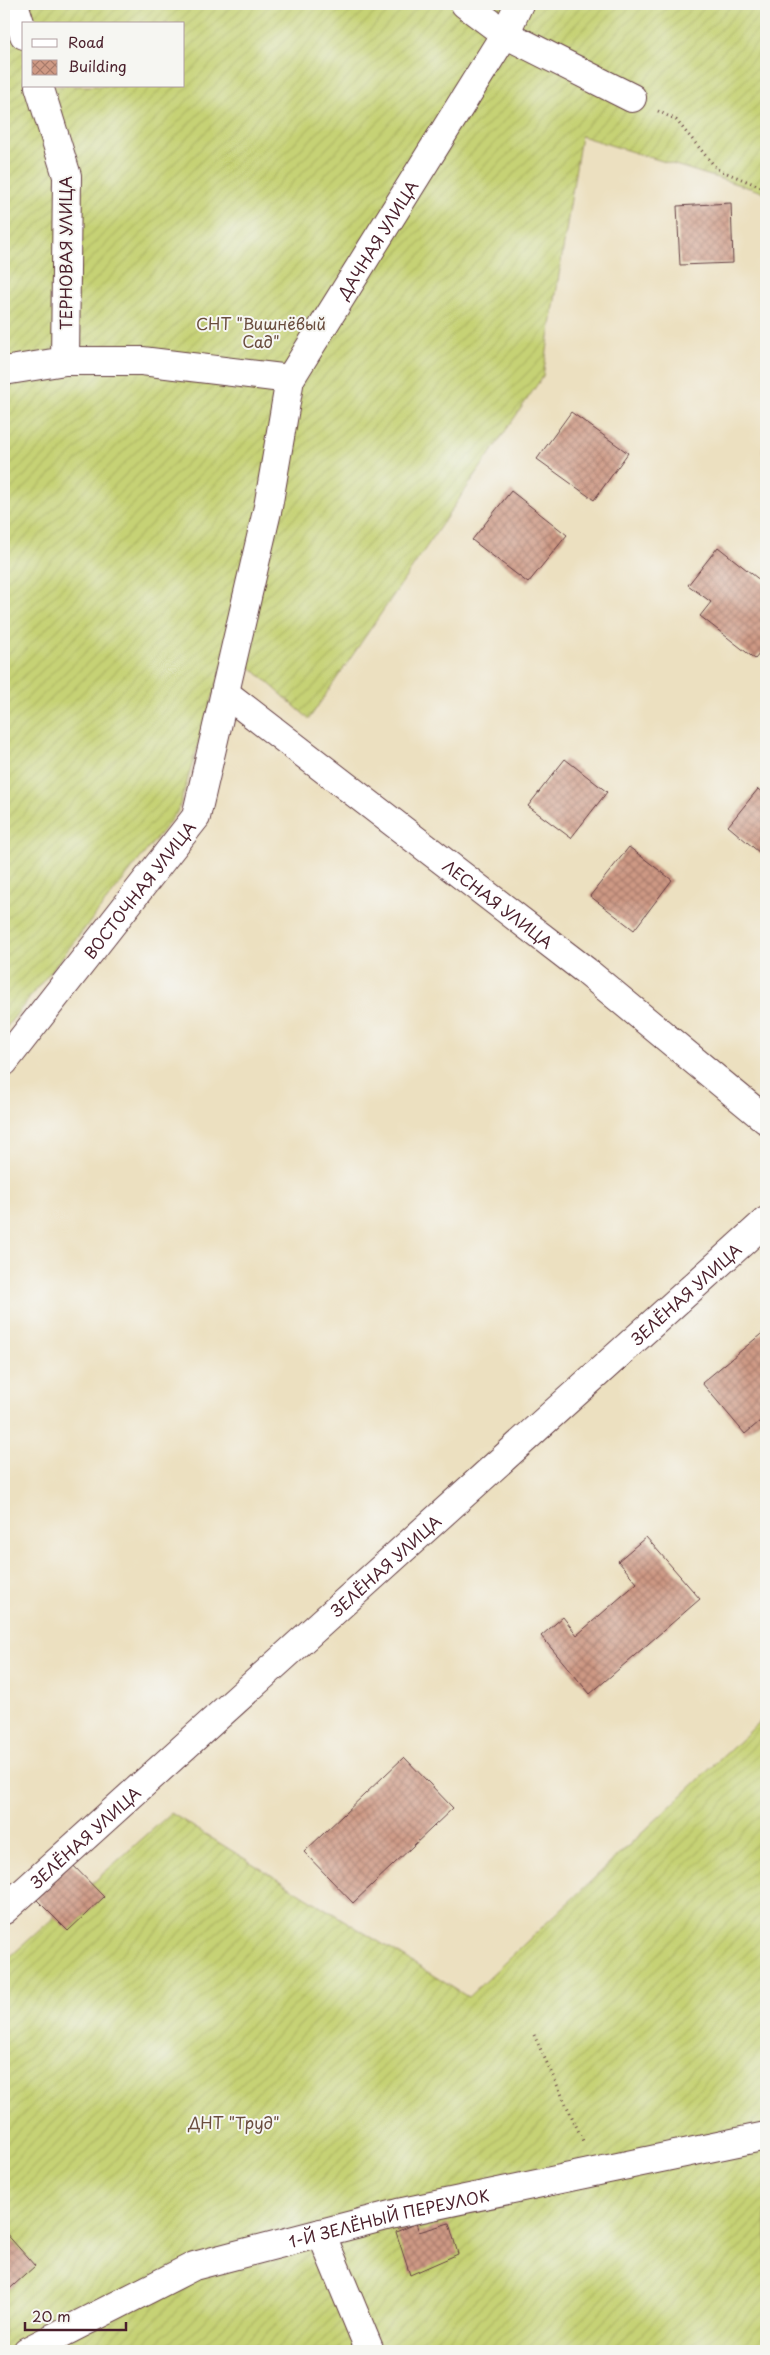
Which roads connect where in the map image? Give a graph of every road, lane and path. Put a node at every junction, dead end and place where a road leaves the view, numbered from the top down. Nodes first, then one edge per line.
1 (14, 4) edge
2 (465, 4) edge
3 (519, 4) edge
4 (22, 30) edge
5 (505, 34) junction
6 (40, 88) edge
7 (632, 98) joint
8 (766, 189) edge
9 (65, 361) junction
10 (4, 371) edge
11 (290, 380) junction
12 (225, 693) junction
13 (4, 1062) edge
14 (766, 1120) edge
15 (766, 1221) edge
16 (4, 1910) edge
17 (534, 2035) dead end
18 (766, 2136) edge
19 (597, 2172) junction
20 (321, 2233) junction
21 (27, 2351) edge
22 (370, 2351) edge

1 - 4 street
2 - 5 street
3 - 5 street, ДАЧНАЯ УЛИЦА
5 - 7 street
5 - 11 street, ДАЧНАЯ УЛИЦА
6 - 9 street, ТЕРНОВАЯ УЛИЦА
7 - 8 path
9 - 10 street
9 - 11 street
11 - 12 street, ДАЧНАЯ УЛИЦА
12 - 13 street, ВОСТОЧНАЯ УЛИЦА
12 - 14 street, ЛЕСНАЯ УЛИЦА
15 - 16 street, ЗЕЛЁНАЯ УЛИЦА
17 - 19 path
18 - 19 street, 1-Й ЗЕЛЁНЫЙ ПЕРЕУЛОК
19 - 20 street, 1-Й ЗЕЛЁНЫЙ ПЕРЕУЛОК
20 - 21 street, 1-Й ЗЕЛЁНЫЙ ПЕРЕУЛОК
20 - 22 street

